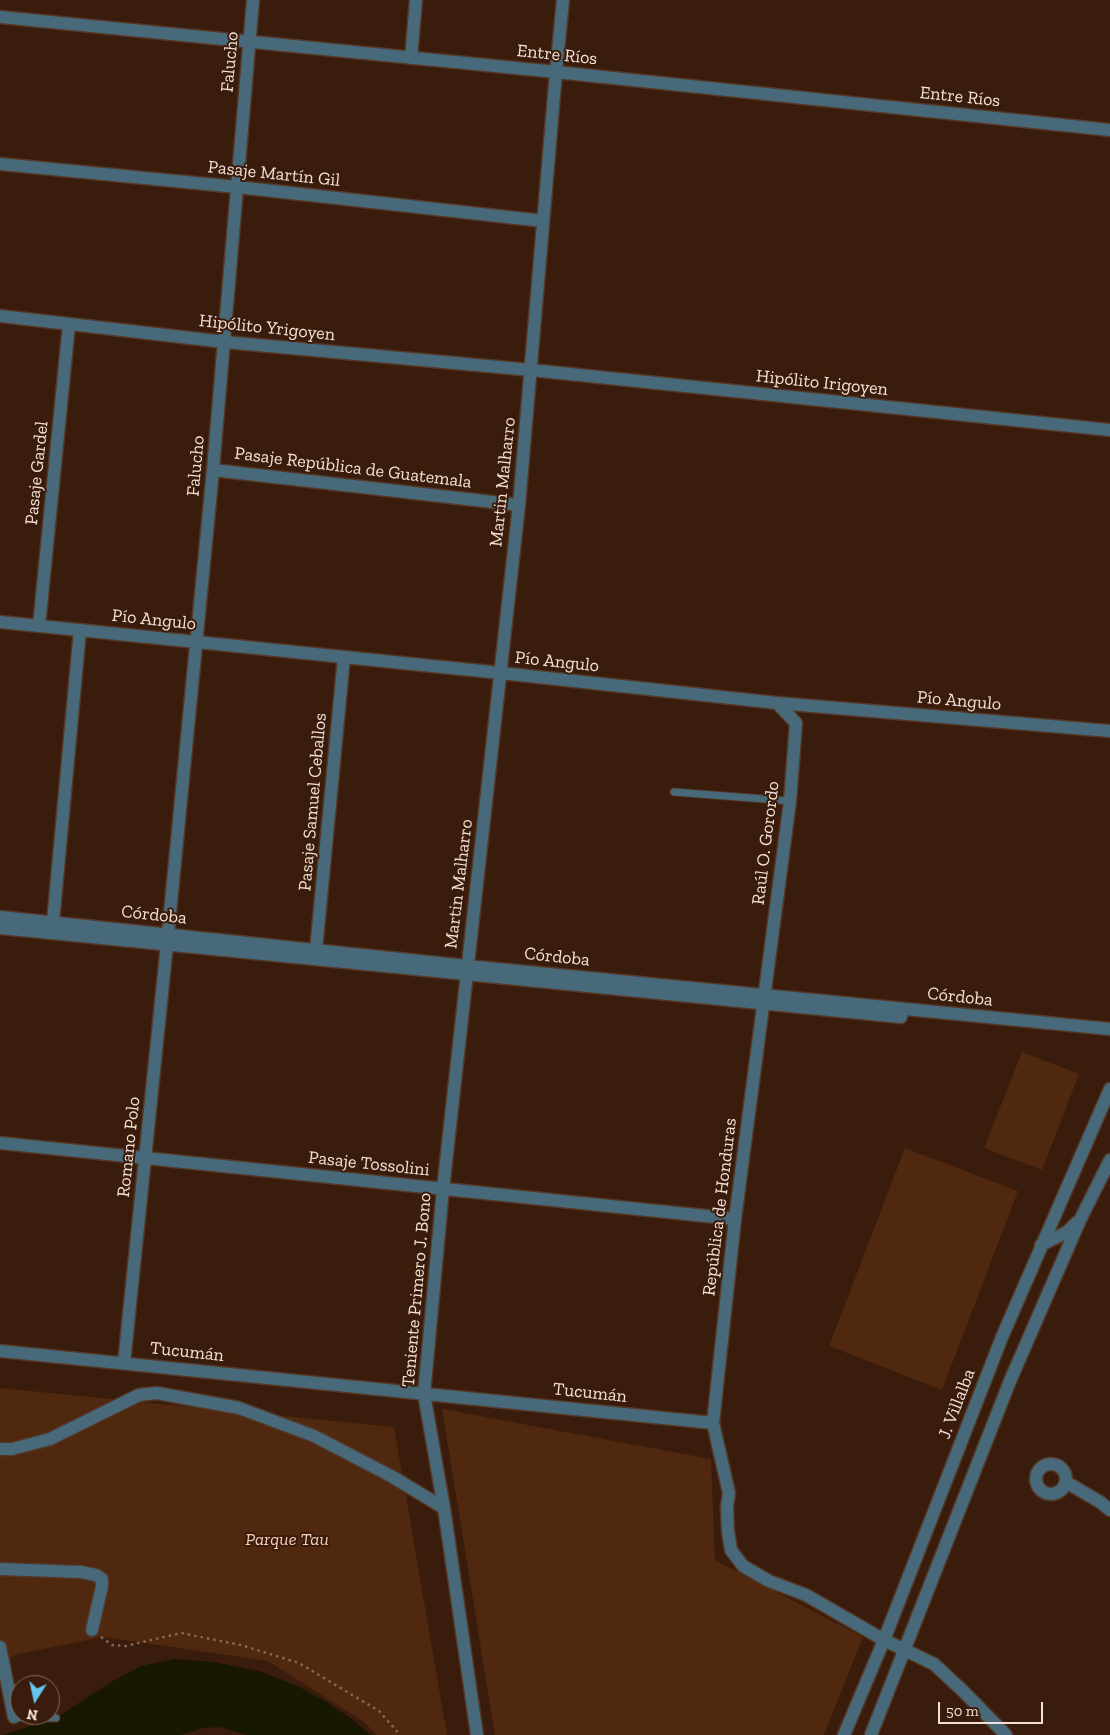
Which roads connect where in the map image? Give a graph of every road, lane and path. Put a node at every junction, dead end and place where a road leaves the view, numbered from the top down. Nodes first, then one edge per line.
1 (253, 0) edge
2 (416, 0) edge
3 (563, 0) edge
4 (0, 17) edge
5 (249, 43) junction
6 (411, 58) junction
7 (556, 72) junction
8 (1110, 130) edge
9 (0, 164) edge
10 (237, 187) junction
11 (544, 221) junction
12 (0, 316) edge
13 (69, 324) junction
14 (225, 342) junction
15 (531, 370) junction
16 (1110, 430) edge
17 (213, 470) junction
18 (518, 506) junction
19 (0, 622) edge
20 (39, 626) junction
21 (80, 630) junction
22 (196, 642) junction
23 (344, 657) junction
24 (500, 673) junction
25 (777, 703) junction
26 (1110, 730) edge
27 (674, 792) dead end
28 (790, 801) junction
29 (0, 917) edge
30 (52, 922) junction
31 (0, 928) edge
32 (167, 939) junction
33 (316, 950) junction
34 (466, 970) junction
35 (763, 1000) junction
36 (1110, 1029) edge
37 (1110, 1037) edge
38 (1110, 1089) edge
39 (0, 1143) edge
40 (145, 1158) junction
41 (1110, 1160) edge
42 (443, 1189) junction
43 (735, 1219) junction
44 (1080, 1220) junction
45 (1041, 1245) junction
46 (0, 1351) edge
47 (124, 1363) junction
48 (424, 1394) junction
49 (713, 1423) junction
50 (0, 1448) edge
51 (1066, 1482) dead end
52 (444, 1508) junction
53 (1110, 1510) edge
54 (0, 1569) edge
55 (92, 1630) joint
56 (884, 1640) junction
57 (0, 1647) edge
58 (904, 1650) junction
59 (10, 1697) edge
60 (400, 1735) edge
61 (477, 1735) edge
62 (844, 1735) edge
63 (871, 1735) edge
64 (1006, 1735) edge

1 - 5 street, Falucho
2 - 6 street
3 - 7 street, Martin Malharro
4 - 5 street, Entre Ríos
5 - 6 street, Entre Ríos
5 - 10 street, Falucho
6 - 7 street, Entre Ríos
7 - 8 street, Entre Ríos
7 - 11 street, Martin Malharro
9 - 10 street, Pasaje Martín Gil
10 - 11 street, Pasaje Martín Gil
10 - 14 street, Falucho
11 - 15 street, Martin Malharro
12 - 13 street, Hipólito Yrigoyen
13 - 14 street, Hipólito Yrigoyen
13 - 20 street, Pasaje Gardel
14 - 15 street, Hipólito Yrigoyen
14 - 17 street, Falucho
15 - 16 street, Hipólito Irigoyen
15 - 18 street, Martin Malharro
17 - 18 street, Pasaje República de Guatemala
17 - 22 street, Falucho
18 - 24 street, Martin Malharro
19 - 20 street, Pío Angulo
20 - 21 street, Pío Angulo
21 - 22 street, Pío Angulo
21 - 30 street
22 - 23 street, Pío Angulo
22 - 32 street, Falucho
23 - 24 street, Pío Angulo
23 - 33 street, Pasaje Samuel Ceballos
24 - 25 street, Pío Angulo
24 - 34 street, Martin Malharro
25 - 26 street, Pío Angulo
25 - 28 street, Raúl O. Gorordo
27 - 28 lane
28 - 35 street, Raúl O. Gorordo
29 - 30 street, Córdoba
30 - 32 street, Córdoba
31 - 32 street, Córdoba
32 - 33 street, Córdoba
32 - 34 street, Córdoba
32 - 40 street, Romano Polo
33 - 34 street, Córdoba
34 - 35 street, Córdoba
34 - 42 street, Teniente Primero J. Bono
35 - 36 street, Córdoba
35 - 37 street, Córdoba
35 - 43 street, República de Honduras
38 - 45 street, J. Villalba
39 - 40 street, Pasaje Tossolini
40 - 42 street, Pasaje Tossolini
40 - 47 street, Romano Polo
41 - 44 street
42 - 43 street, Pasaje Tossolini
42 - 48 street, Teniente Primero J. Bono
43 - 49 street, República de Honduras
44 - 45 street
44 - 58 street
45 - 56 street, J. Villalba
46 - 47 street, Tucumán
47 - 48 street, Tucumán
48 - 49 street, Tucumán
48 - 52 street, Teniente Primero J. Bono
49 - 56 street
50 - 52 street
51 - 53 street
52 - 61 street, Teniente Primero J. Bono
54 - 55 street
55 - 60 path
56 - 58 street
56 - 62 street, J. Villalba
57 - 59 street
58 - 63 street
58 - 64 street

